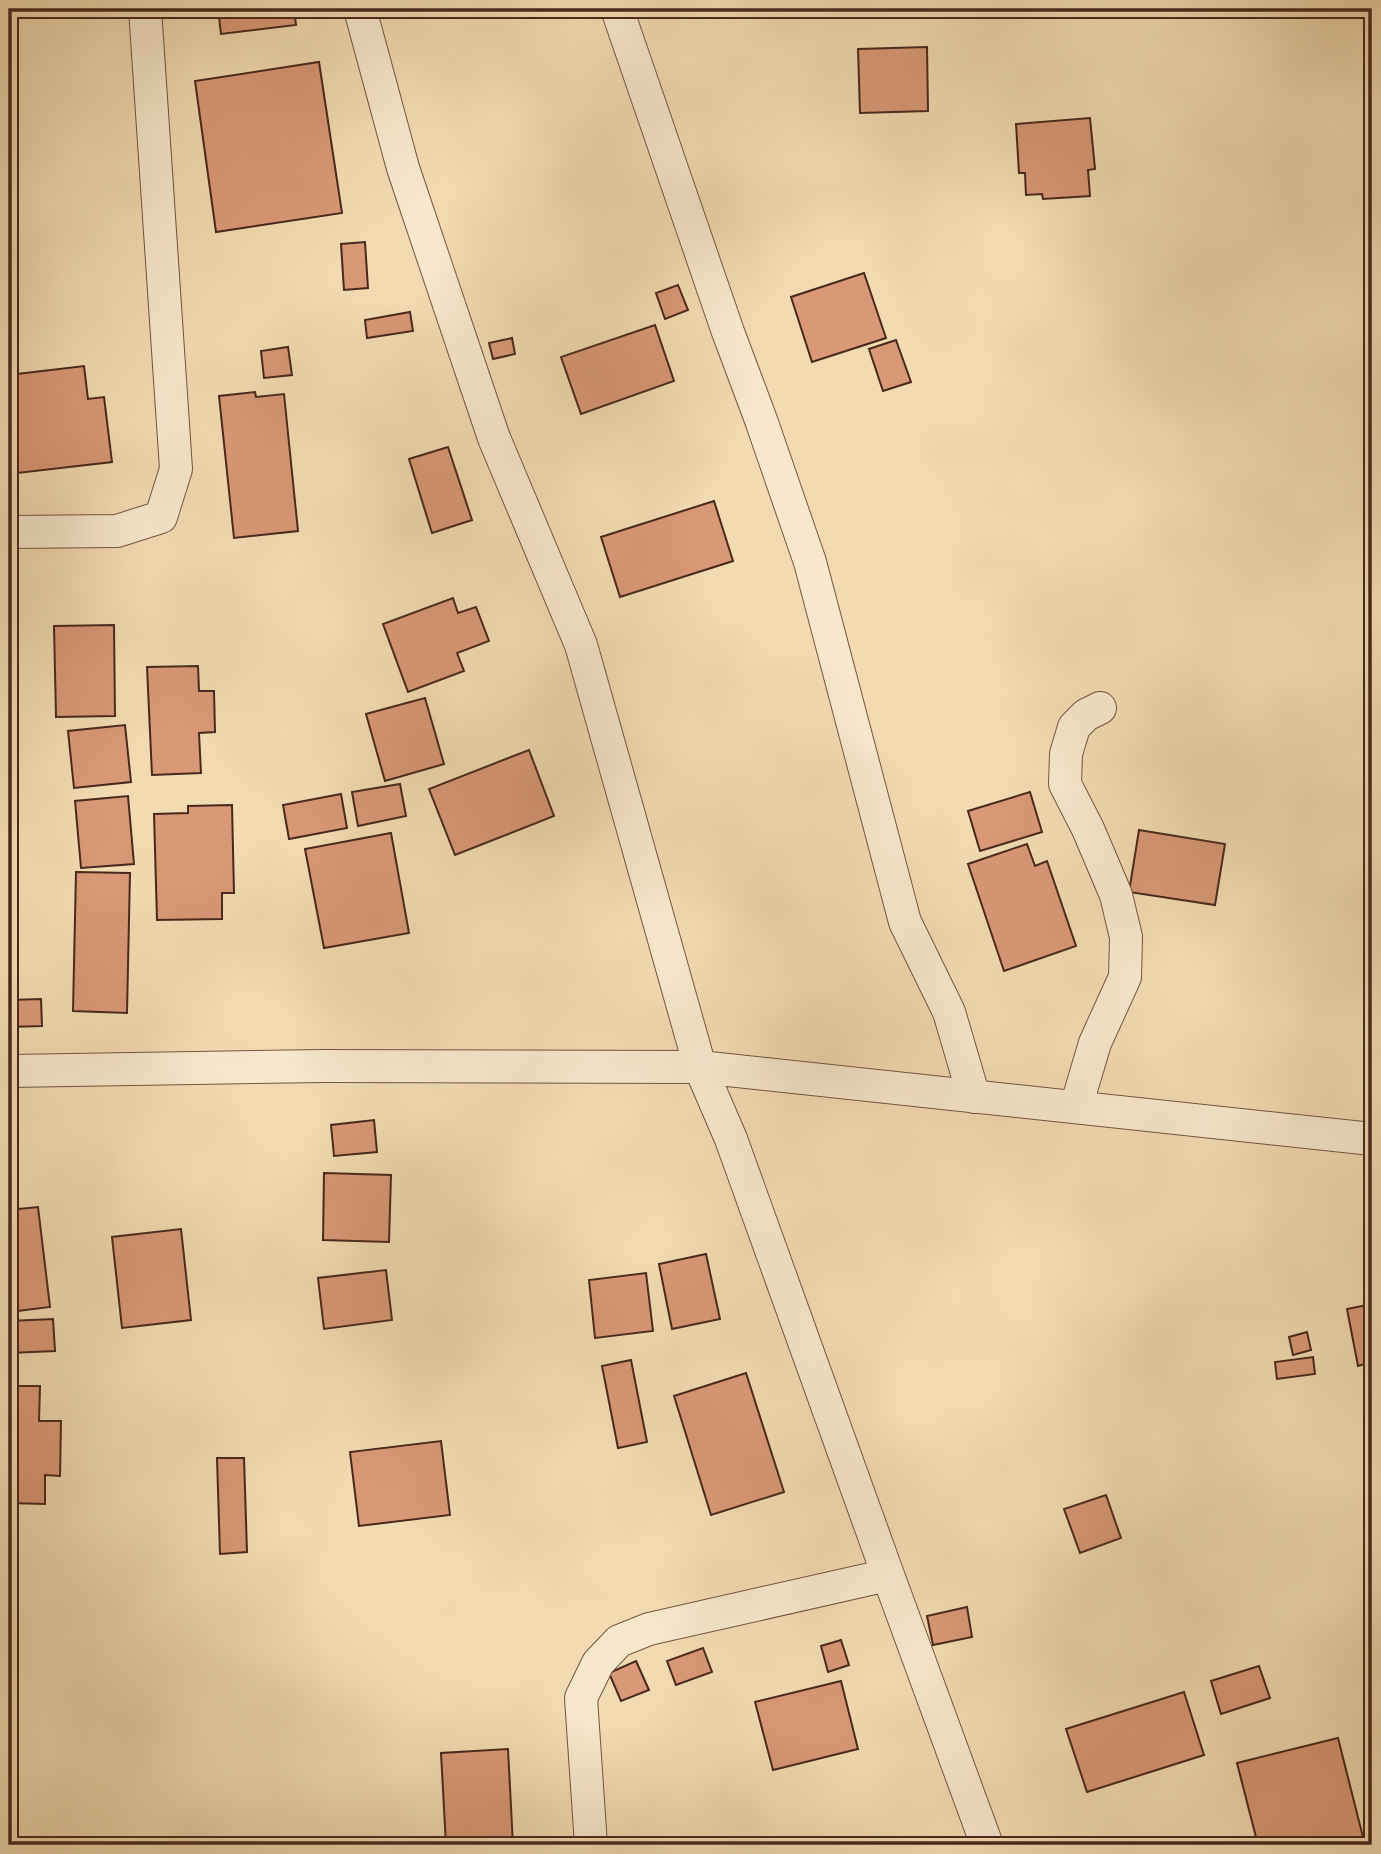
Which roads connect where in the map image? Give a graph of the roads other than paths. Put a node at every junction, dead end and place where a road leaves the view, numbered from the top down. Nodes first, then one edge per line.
1 (145, 9) edge
2 (360, 9) edge
3 (617, 9) edge
4 (9, 532) edge
5 (1100, 708) dead end
6 (700, 1067) junction
7 (9, 1071) edge
8 (974, 1097) junction
9 (1076, 1107) junction
10 (1372, 1139) edge
11 (888, 1575) junction
12 (591, 1845) edge
13 (987, 1845) edge

1 - 4 street
2 - 6 street
3 - 8 street
5 - 9 street
6 - 7 street
6 - 8 street
6 - 11 street
8 - 9 street
9 - 10 street
11 - 12 street
11 - 13 street

